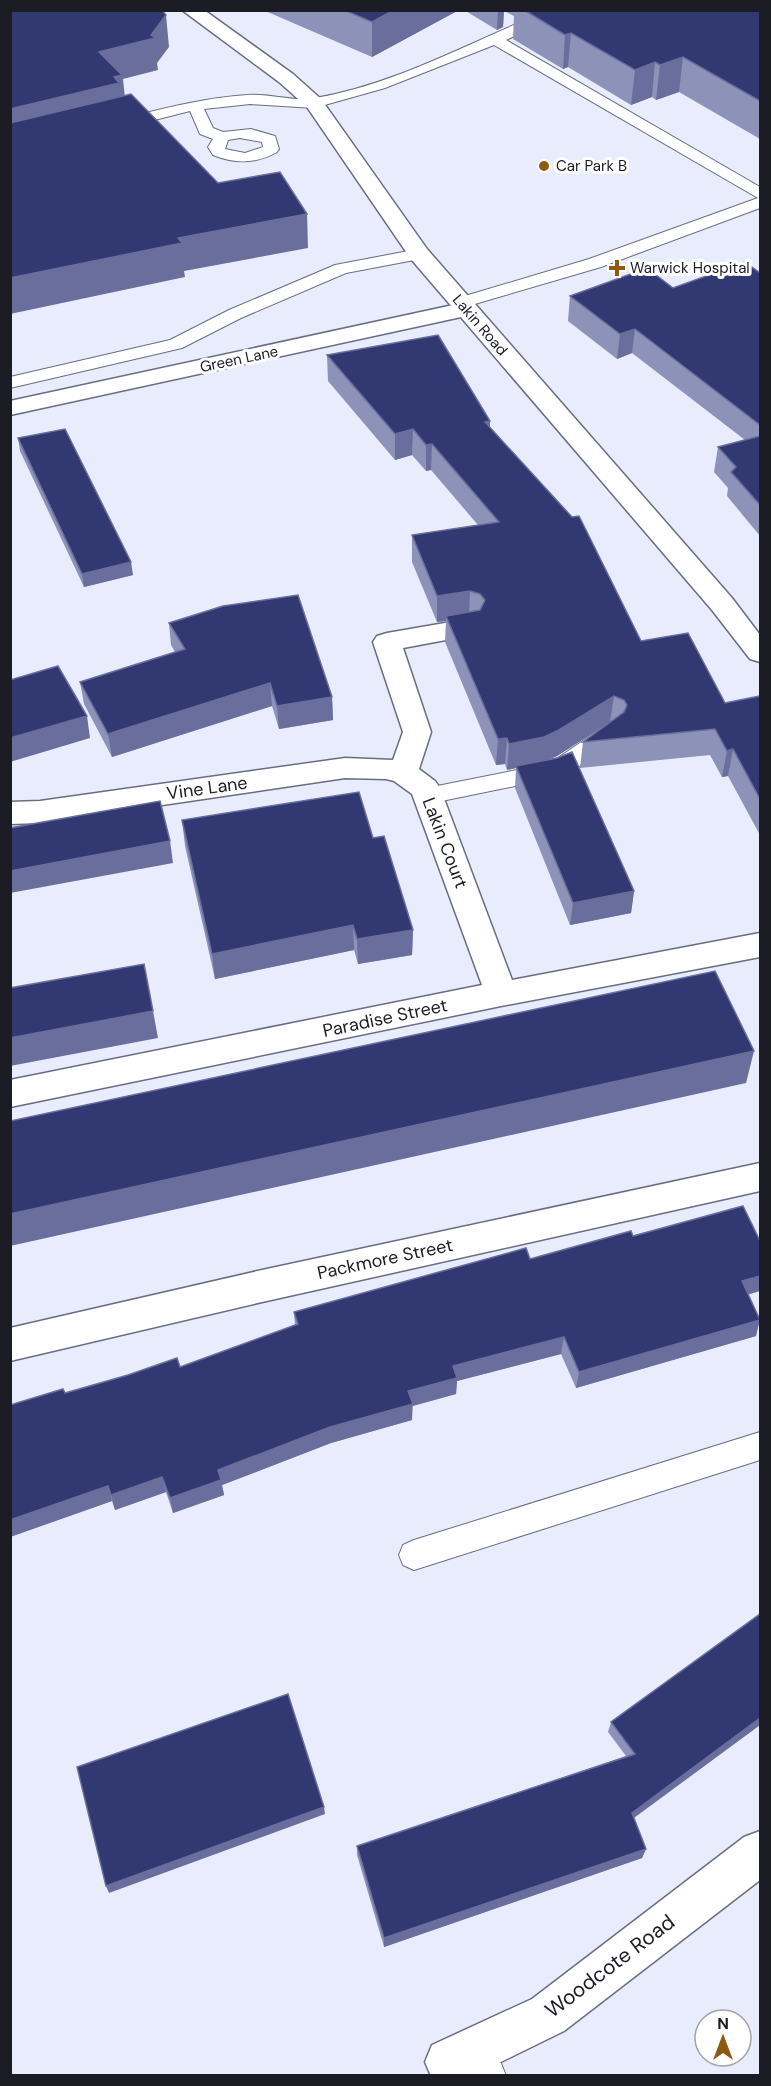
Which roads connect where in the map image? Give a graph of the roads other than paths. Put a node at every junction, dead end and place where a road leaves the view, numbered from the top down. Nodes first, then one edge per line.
1 (191, 10) edge
2 (564, 10) edge
3 (502, 19) dead end
4 (520, 27) junction
5 (495, 40) junction
6 (314, 103) junction
7 (195, 105) junction
8 (103, 128) edge
9 (222, 137) dead end
10 (760, 194) edge
11 (760, 203) edge
12 (677, 218) dead end
13 (419, 254) junction
14 (537, 279) junction
15 (464, 306) junction
16 (10, 383) edge
17 (10, 408) edge
18 (468, 628) edge
19 (758, 646) edge
20 (611, 732) edge
21 (402, 773) junction
22 (427, 796) junction
23 (10, 813) edge
24 (760, 945) edge
25 (501, 994) junction
26 (10, 1094) edge
27 (760, 1177) edge
28 (10, 1345) edge
29 (760, 1446) edge
30 (414, 1556) dead end
31 (760, 1852) edge
32 (469, 2069) edge

1 - 6 street, Lakin Road
2 - 4 lane
3 - 4 lane
4 - 5 lane
5 - 6 lane
5 - 10 lane
6 - 7 lane
6 - 13 street, Lakin Road
7 - 8 lane
7 - 9 lane
11 - 14 lane
12 - 14 lane
13 - 15 street, Lakin Road
13 - 16 lane
14 - 15 lane
15 - 17 street, Green Lane
15 - 19 street, Lakin Road
18 - 21 street
20 - 22 lane
21 - 22 street, Lakin Court
21 - 23 street, Vine Lane
22 - 25 street, Lakin Court
24 - 25 street, Paradise Street
25 - 26 street, Paradise Street
27 - 28 street, Packmore Street
29 - 30 lane
31 - 32 street, Woodcote Road

